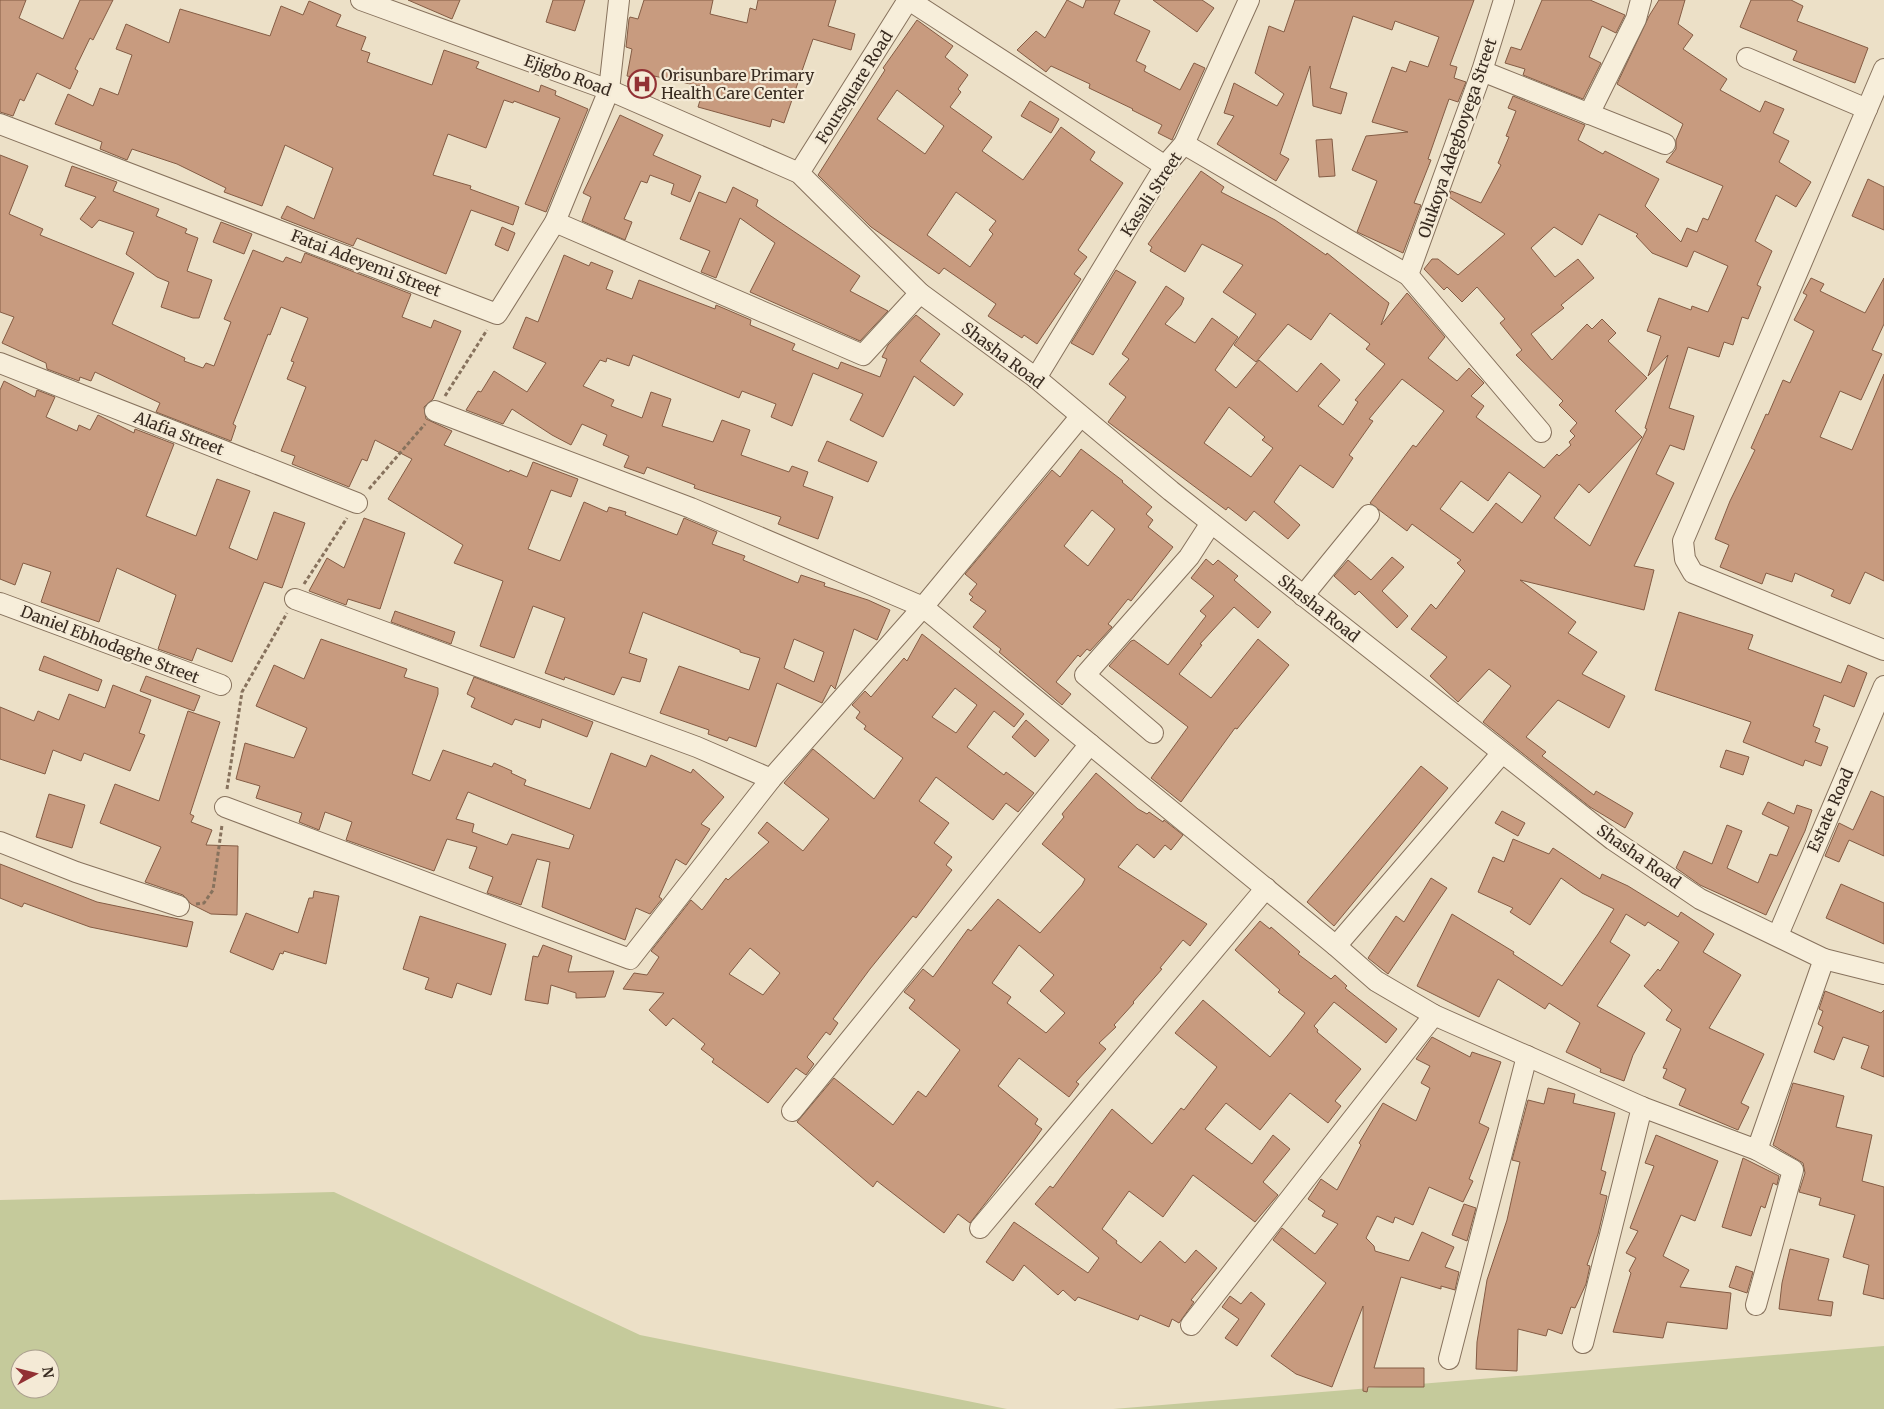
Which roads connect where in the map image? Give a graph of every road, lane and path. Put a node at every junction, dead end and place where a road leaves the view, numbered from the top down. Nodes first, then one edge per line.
1 (361, 0) edge
2 (619, 0) edge
3 (908, 0) edge
4 (1249, 0) edge
5 (1504, 0) edge
6 (1641, 0) edge
7 (1748, 58) dead end
8 (1884, 69) edge
9 (1482, 71) junction
10 (609, 90) junction
11 (1866, 109) junction
12 (1589, 114) junction
13 (0, 124) edge
14 (1184, 144) junction
15 (1665, 144) dead end
16 (1165, 166) junction
17 (799, 173) junction
18 (555, 222) junction
19 (1408, 275) junction
20 (920, 292) junction
21 (0, 362) edge
22 (1036, 378) junction
23 (435, 411) dead end
24 (1080, 417) junction
25 (1540, 432) dead end
26 (358, 503) joint
27 (1370, 514) dead end
28 (1211, 523) junction
29 (1304, 596) junction
30 (295, 599) junction
31 (0, 603) edge
32 (923, 607) junction
33 (1884, 650) edge
34 (221, 685) dead end
35 (1884, 686) edge
36 (1153, 733) dead end
37 (1090, 744) junction
38 (1502, 753) junction
39 (771, 779) junction
40 (225, 807) junction
41 (0, 842) edge
42 (1266, 888) junction
43 (178, 906) joint
44 (1778, 935) junction
45 (1336, 946) junction
46 (1824, 959) junction
47 (1884, 974) edge
48 (1434, 1015) junction
49 (1527, 1056) junction
50 (1642, 1107) junction
51 (792, 1111) dead end
52 (1756, 1150) junction
53 (980, 1228) dead end
54 (1756, 1305) dead end
55 (1191, 1325) dead end
56 (1583, 1343) dead end
57 (1449, 1359) dead end

1 - 10 street, Ejigbo Road
2 - 10 street, Fatai Adeyemi Street
3 - 16 street
3 - 17 street, Foursquare Road
4 - 14 street, Kasali Street
5 - 9 street, Olukoya Adegboyega Street
6 - 12 street
7 - 11 street
8 - 11 street
9 - 12 street
9 - 19 street, Olukoya Adegboyega Street
10 - 17 street, Ejigbo Road
10 - 18 street, Fatai Adeyemi Street
11 - 33 street
12 - 15 street
13 - 18 street, Fatai Adeyemi Street
14 - 16 street, Kasali Street
14 - 19 street
16 - 22 street, Kasali Street
17 - 20 street, Shasha Road
18 - 20 street
19 - 25 street
20 - 22 street, Shasha Road
21 - 26 street, Alafia Street
22 - 24 street, Shasha Road
23 - 32 street
24 - 28 street, Shasha Road
24 - 32 street
26 - 30 path
27 - 29 street
28 - 29 street, Shasha Road
28 - 36 street
29 - 38 street, Shasha Road
30 - 39 street
30 - 40 path
31 - 34 street, Daniel Ebhodaghe Street
32 - 37 street
32 - 39 street
35 - 44 street, Estate Road
37 - 42 street
37 - 51 street
38 - 44 street, Shasha Road
38 - 45 street
39 - 40 street
40 - 43 path
41 - 43 street
42 - 45 street
42 - 53 street
44 - 46 street, Shasha Road
45 - 48 street
46 - 47 street, Shasha Road
46 - 52 street
48 - 49 street
48 - 55 street
49 - 50 street
49 - 57 street
50 - 52 street
50 - 56 street
52 - 54 street

